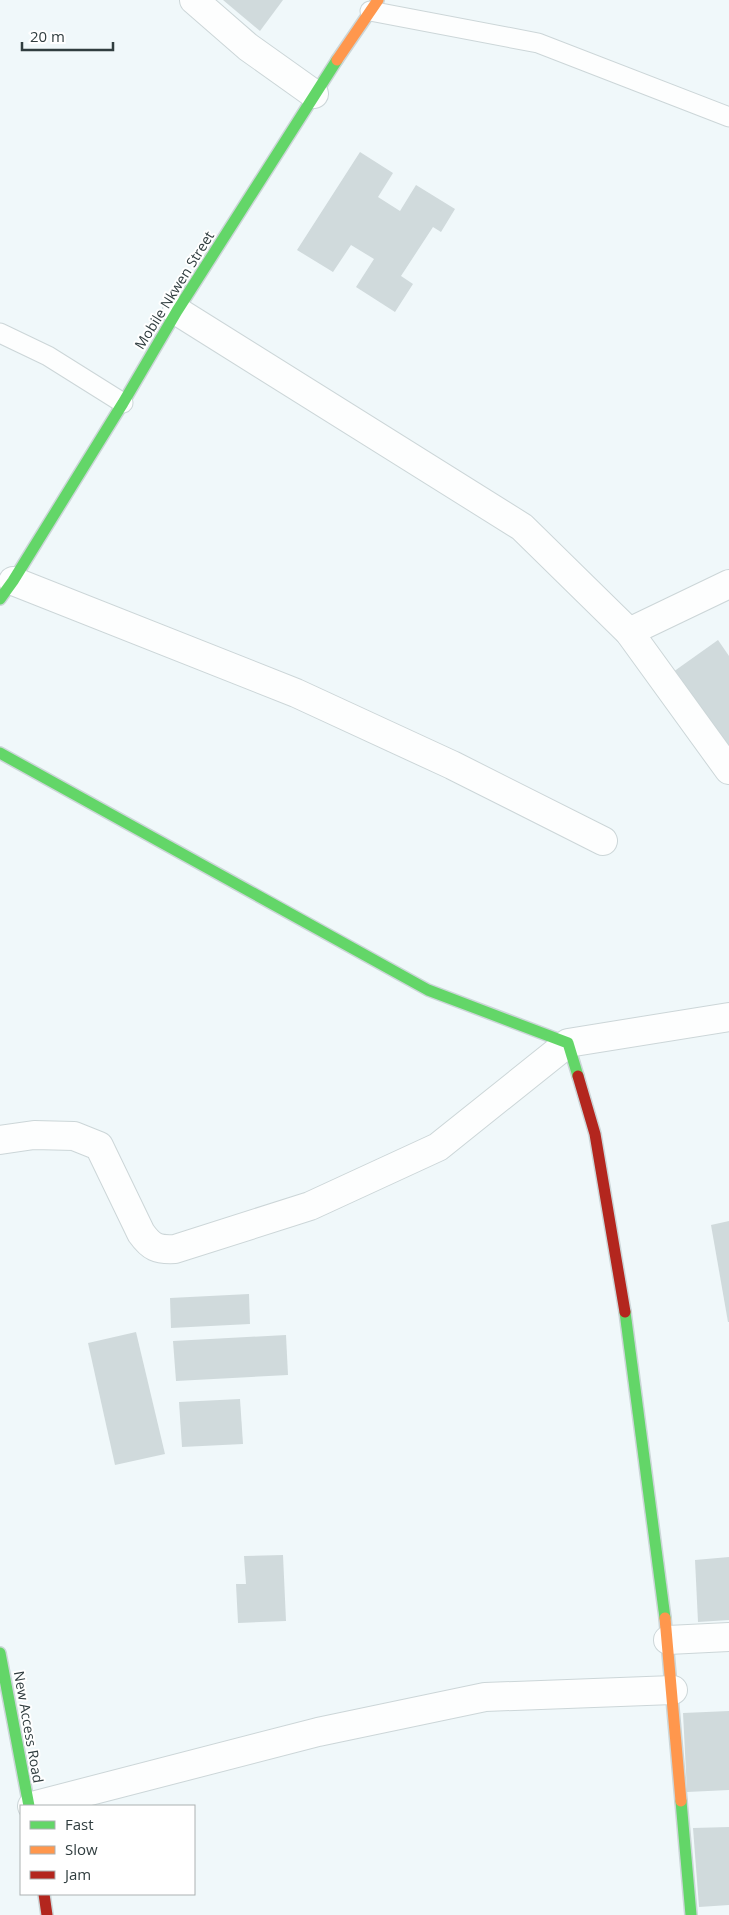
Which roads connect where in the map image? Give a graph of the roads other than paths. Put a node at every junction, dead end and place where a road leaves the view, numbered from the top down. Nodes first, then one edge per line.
1 (194, 0) edge
2 (374, 6) edge
3 (314, 94) junction
4 (729, 117) edge
5 (177, 311) junction
6 (0, 333) edge
7 (123, 403) junction
8 (729, 584) edge
9 (6, 590) edge
10 (629, 632) junction
11 (0, 753) edge
12 (729, 770) edge
13 (603, 841) dead end
14 (729, 1017) edge
15 (568, 1043) junction
16 (0, 1140) edge
17 (729, 1636) edge
18 (668, 1640) junction
19 (2, 1669) edge
20 (673, 1690) junction
21 (30, 1805) edge
22 (34, 1805) edge
23 (44, 1895) edge
24 (48, 1915) edge
25 (691, 1915) edge

1 - 3 street
2 - 3 main road, Mobile Nkwen Street
2 - 4 lane
3 - 5 main road, Mobile Nkwen Street
5 - 7 main road, Mobile Nkwen Street
5 - 10 street
6 - 7 lane
7 - 9 main road, Mobile Nkwen Street
8 - 10 street
9 - 13 street
10 - 12 street
11 - 15 main road
14 - 15 street
15 - 16 street
15 - 18 main road
17 - 18 street
18 - 20 main road
19 - 21 main road, New Access Road
20 - 22 street
20 - 25 main road
23 - 24 main road

